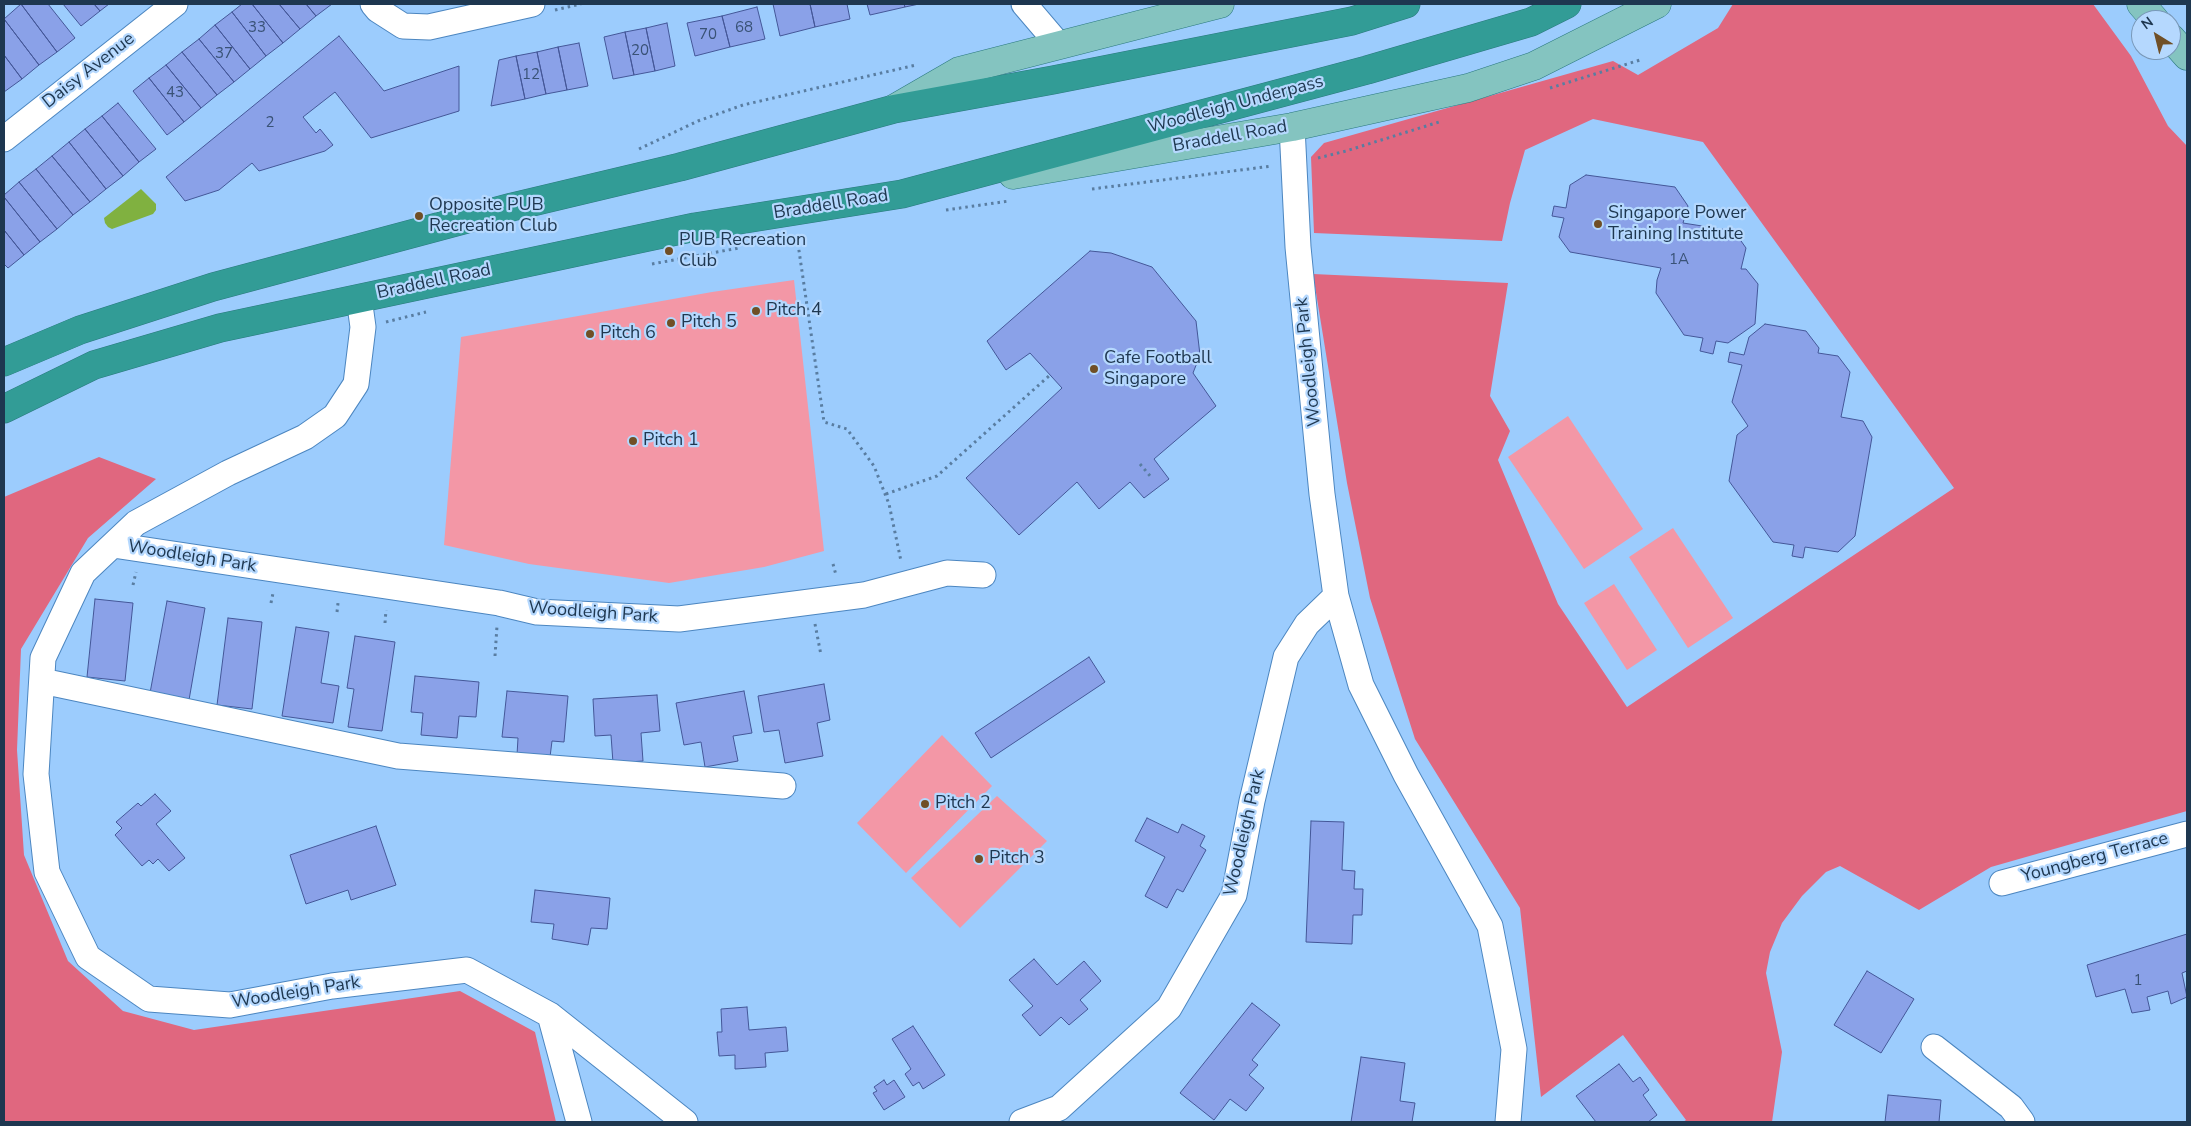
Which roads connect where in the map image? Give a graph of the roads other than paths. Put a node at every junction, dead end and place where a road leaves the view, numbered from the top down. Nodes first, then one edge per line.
1 (175, 4) edge
2 (373, 4) edge
3 (532, 4) edge
4 (1024, 4) edge
5 (1220, 4) edge
6 (1406, 4) edge
7 (1567, 4) edge
8 (1657, 4) edge
9 (1060, 45) junction
10 (894, 109) junction
11 (1292, 127) junction
12 (4, 139) edge
13 (902, 194) junction
14 (359, 298) junction
15 (4, 362) edge
16 (4, 409) edge
17 (113, 545) junction
18 (983, 575) dead end
19 (1336, 596) junction
20 (42, 681) junction
21 (783, 786) dead end
22 (2187, 834) edge
23 (2002, 882) dead end
24 (550, 1015) junction
25 (1934, 1047) dead end
26 (579, 1122) edge
27 (686, 1122) edge
28 (1022, 1122) edge
29 (1508, 1122) edge
30 (2022, 1122) edge

1 - 12 street, Daisy Avenue
2 - 3 street
4 - 9 street
5 - 9 main road
6 - 10 highway
7 - 13 highway, Woodleigh Underpass
8 - 11 main road, Braddell Road
9 - 10 main road
10 - 15 highway
11 - 13 main road, Braddell Road
11 - 19 street, Woodleigh Park
13 - 14 highway, Braddell Road
14 - 16 highway, Braddell Road
14 - 17 street, Woodleigh Park
17 - 18 street, Woodleigh Park
17 - 20 street, Woodleigh Park
19 - 28 street, Woodleigh Park
19 - 29 street, Woodleigh Park
20 - 21 street
20 - 24 street, Woodleigh Park
22 - 23 street, Youngberg Terrace
24 - 26 street
24 - 27 street, Woodleigh Park
25 - 30 street

